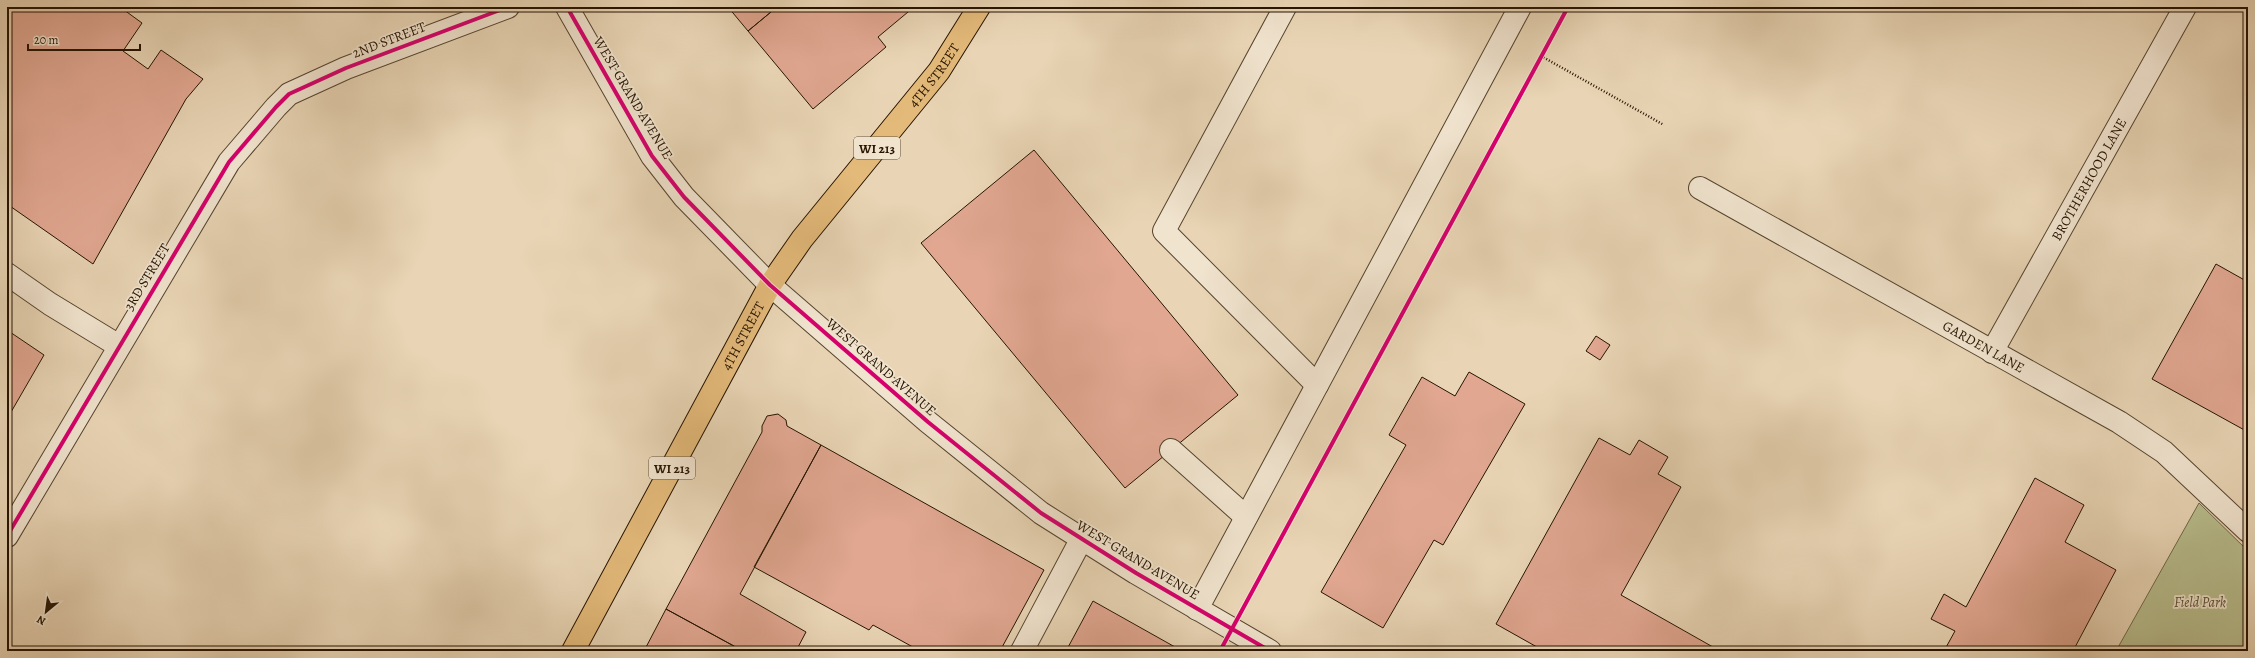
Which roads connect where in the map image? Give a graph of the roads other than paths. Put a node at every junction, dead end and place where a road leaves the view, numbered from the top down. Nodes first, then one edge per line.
1 (508, 7) edge
2 (567, 7) edge
3 (979, 7) edge
4 (1285, 7) edge
5 (1520, 7) edge
6 (2185, 7) edge
7 (346, 68) joint
8 (1700, 188) dead end
9 (7, 274) edge
10 (770, 285) junction
11 (119, 346) junction
12 (1992, 352) junction
13 (1317, 385) junction
14 (1171, 450) dead end
15 (1246, 517) junction
16 (2248, 531) edge
17 (7, 536) edge
18 (1081, 540) junction
19 (1197, 609) junction
20 (573, 651) edge
21 (1022, 651) edge
22 (1270, 651) edge

1 - 7 street, 2ND STREET
2 - 10 street, WEST GRAND AVENUE
3 - 10 main road, 4TH STREET / WI 213
4 - 13 street
5 - 13 street
6 - 12 street, BROTHERHOOD LANE
7 - 11 street, 3RD STREET
8 - 12 street, GARDEN LANE
9 - 11 street
10 - 18 street, WEST GRAND AVENUE
10 - 20 main road, 4TH STREET / WI 213
11 - 17 street, 3RD STREET
12 - 16 street, GARDEN LANE
13 - 15 street
14 - 15 street
15 - 19 street
18 - 19 street, WEST GRAND AVENUE
18 - 21 street
19 - 22 street, WEST GRAND AVENUE

